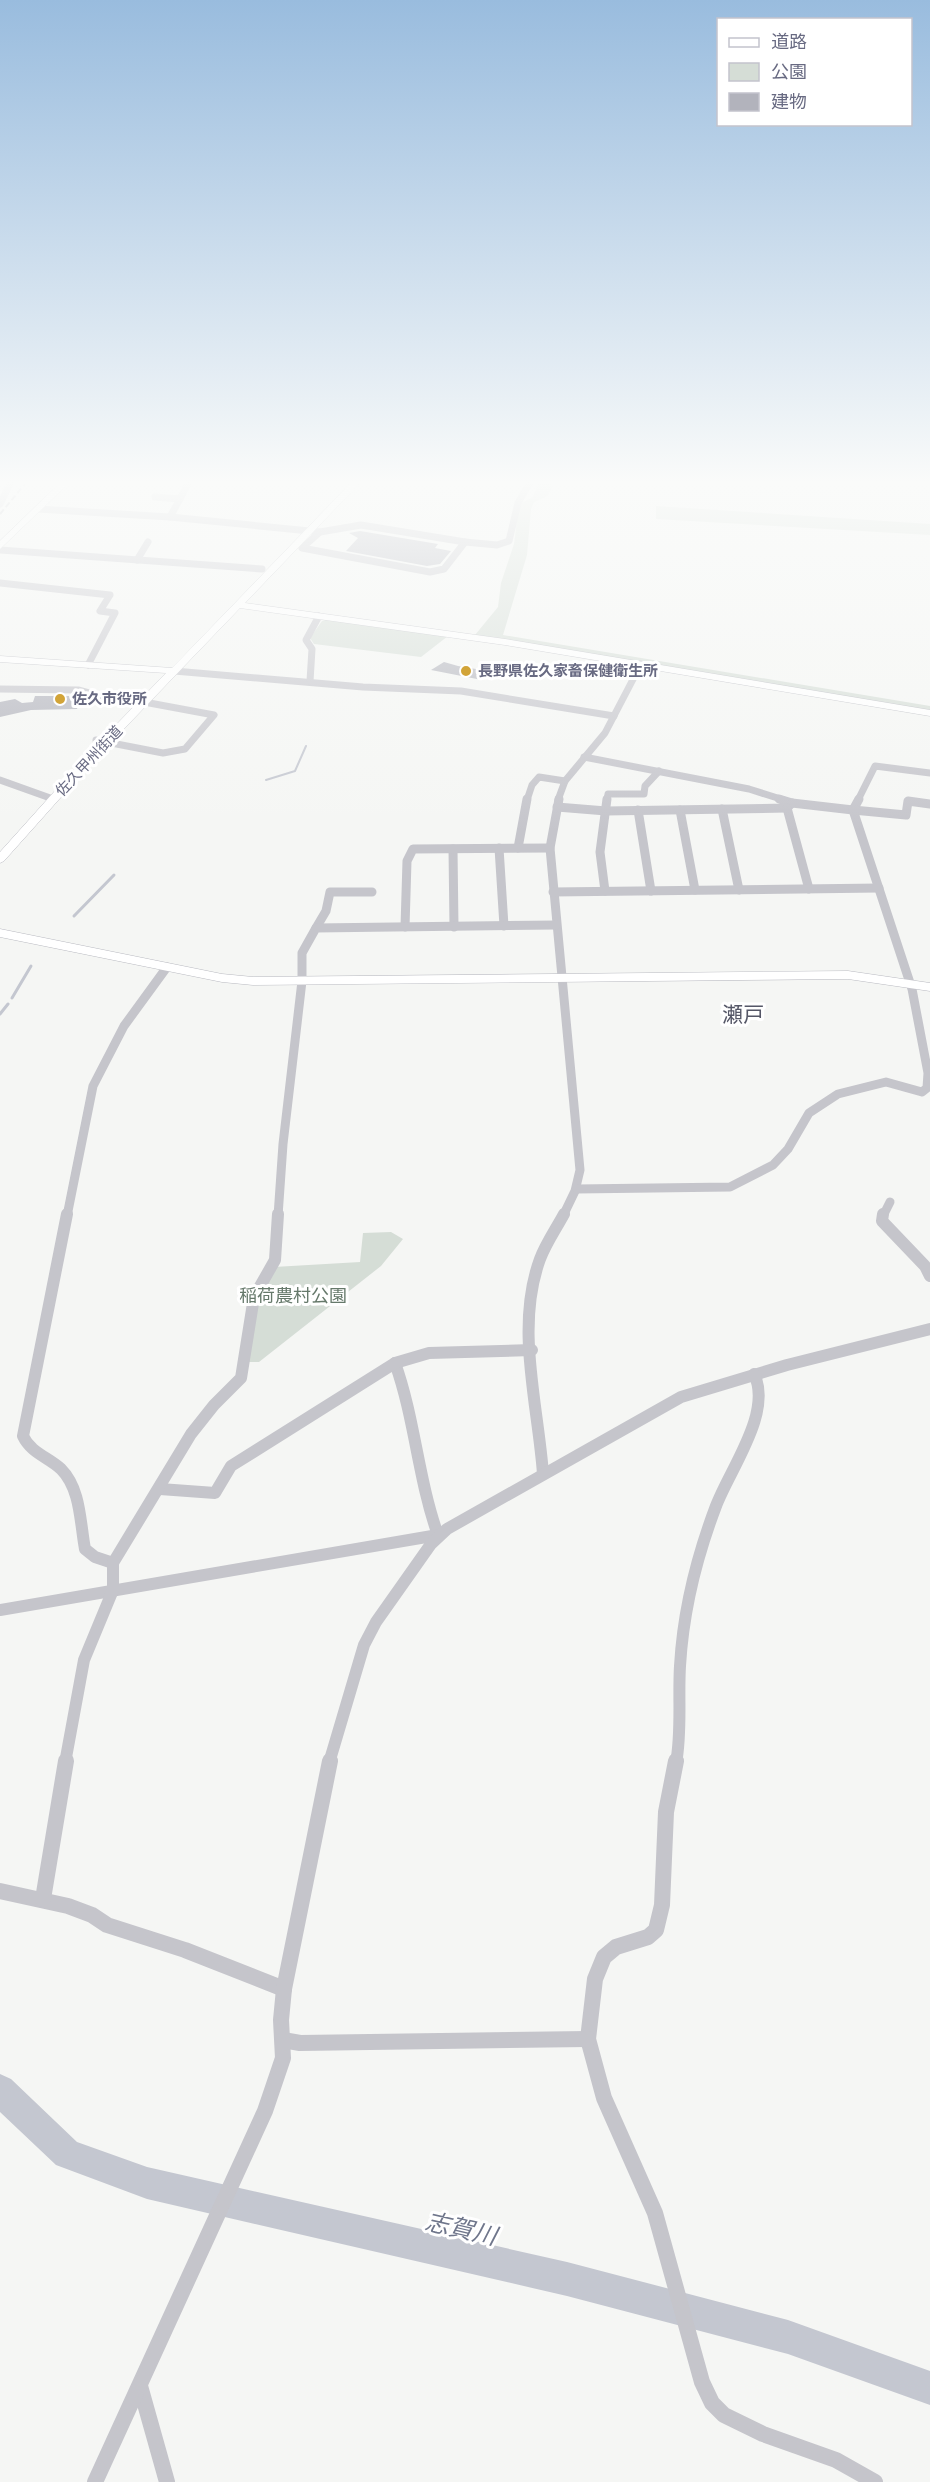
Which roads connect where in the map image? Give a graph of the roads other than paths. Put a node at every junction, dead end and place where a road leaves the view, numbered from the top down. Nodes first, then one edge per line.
1 (107, 600) edge
2 (234, 600) edge
3 (243, 600) edge
4 (238, 605) junction
5 (319, 616) junction
6 (0, 659) edge
7 (641, 664) junction
8 (88, 665) junction
9 (170, 670) junction
10 (310, 681) junction
11 (0, 689) edge
12 (144, 702) junction
13 (130, 704) junction
14 (930, 713) edge
15 (614, 716) junction
16 (100, 742) junction
17 (584, 757) junction
18 (659, 771) junction
19 (930, 773) edge
20 (0, 780) edge
21 (565, 781) junction
22 (48, 797) junction
23 (930, 804) edge
24 (789, 806) junction
25 (557, 807) junction
26 (722, 809) junction
27 (638, 810) junction
28 (680, 810) junction
29 (853, 810) junction
30 (606, 811) junction
31 (0, 845) edge
32 (499, 848) junction
33 (518, 848) junction
34 (550, 848) junction
35 (453, 849) junction
36 (0, 859) edge
37 (879, 888) junction
38 (809, 889) junction
39 (695, 890) junction
40 (739, 890) junction
41 (605, 891) junction
42 (651, 891) junction
43 (372, 892) dead end
44 (553, 892) junction
45 (556, 925) junction
46 (504, 926) junction
47 (316, 927) junction
48 (405, 927) junction
49 (454, 927) junction
50 (0, 933) edge
51 (167, 967) junction
52 (562, 978) junction
53 (302, 981) junction
54 (909, 982) junction
55 (930, 987) edge
56 (926, 1095) edge
57 (577, 1190) junction
58 (890, 1202) dead end
59 (930, 1276) edge
60 (930, 1329) edge
61 (532, 1350) junction
62 (395, 1363) junction
63 (754, 1374) junction
64 (543, 1474) junction
65 (160, 1489) junction
66 (438, 1535) junction
67 (113, 1563) junction
68 (112, 1590) junction
69 (0, 1610) edge
70 (0, 1891) edge
71 (43, 1899) junction
72 (284, 1989) junction
73 (588, 2039) junction
74 (283, 2040) junction
75 (140, 2386) junction
76 (95, 2482) edge
77 (167, 2482) edge
78 (875, 2482) edge

1 - 8 street
2 - 9 street, 佐久甲州街道
3 - 4 street, 佐久甲州街道
4 - 5 street
4 - 9 street, 佐久甲州街道
5 - 7 street
5 - 10 street
6 - 8 street
7 - 14 street
7 - 15 street
8 - 9 street
9 - 10 street
9 - 12 street, 佐久甲州街道
9 - 13 street, 佐久甲州街道
10 - 15 street
11 - 13 street
12 - 16 street, 佐久甲州街道
12 - 16 street
13 - 16 street, 佐久甲州街道
15 - 17 street
16 - 22 street, 佐久甲州街道
17 - 18 street
17 - 21 street
18 - 24 street
18 - 30 street
19 - 29 street
20 - 22 street
21 - 25 street
21 - 33 street
22 - 31 street, 佐久甲州街道
22 - 36 street, 佐久甲州街道
23 - 29 street
24 - 26 street
24 - 29 street
24 - 38 street
25 - 30 street
25 - 34 street
26 - 28 street
26 - 40 street
27 - 28 street
27 - 30 street
27 - 42 street
28 - 39 street
29 - 37 street
30 - 41 street
32 - 33 street
32 - 35 street
32 - 46 street
33 - 34 street
34 - 44 street
35 - 48 street
35 - 49 street
37 - 38 street
37 - 54 street
38 - 40 street
39 - 40 street
39 - 42 street
41 - 42 street
41 - 44 street
43 - 47 street
44 - 45 street
45 - 46 street
45 - 52 street
46 - 49 street
47 - 48 street
47 - 53 street
48 - 49 street
50 - 51 street
51 - 53 street
51 - 67 street
52 - 53 street
52 - 54 street
52 - 57 street
53 - 65 street
54 - 55 street
54 - 56 street
56 - 57 street
57 - 61 street
58 - 59 street
60 - 63 street
61 - 62 street
61 - 64 street
62 - 65 street
62 - 66 street
63 - 64 street
63 - 73 street
64 - 66 street
65 - 67 street
66 - 68 street
66 - 72 street
67 - 68 street
68 - 69 street
68 - 71 street
70 - 71 street
71 - 72 street
72 - 74 street
73 - 74 street
73 - 78 street
74 - 75 street
75 - 76 street
75 - 77 street

